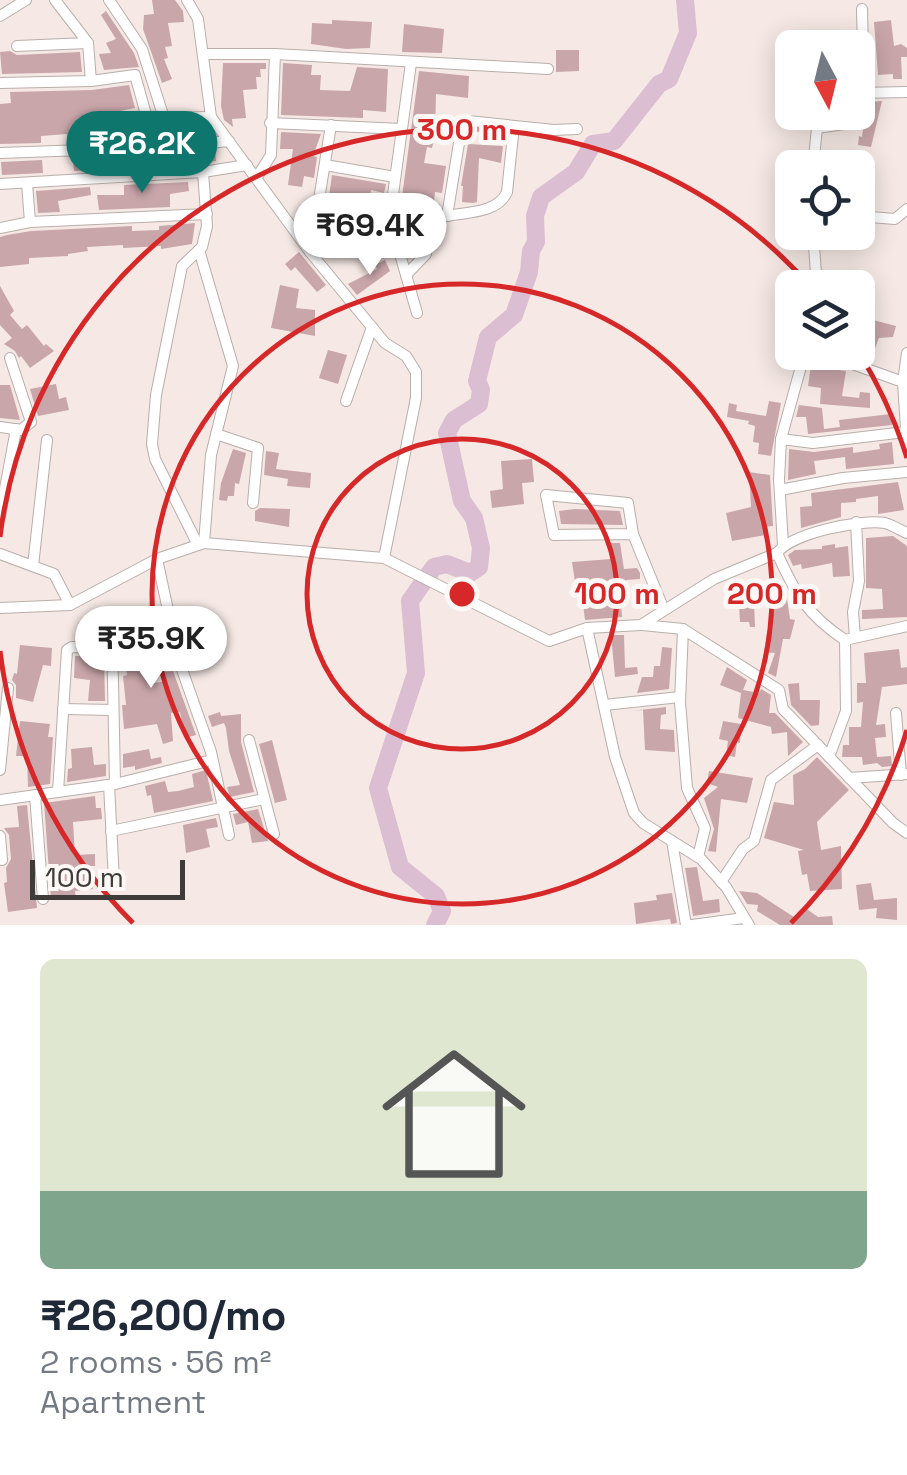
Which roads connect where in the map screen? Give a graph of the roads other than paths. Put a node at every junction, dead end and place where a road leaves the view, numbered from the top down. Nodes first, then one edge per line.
1 (26, 0) edge
2 (55, 0) edge
3 (109, 0) edge
4 (187, 0) edge
5 (5, 8) edge
6 (862, 9) dead end
7 (862, 30) edge
8 (88, 42) junction
9 (17, 46) dead end
10 (203, 54) junction
11 (274, 54) junction
12 (411, 63) junction
13 (548, 70) dead end
14 (91, 82) junction
15 (0, 84) edge
16 (907, 92) edge
17 (875, 95) edge
18 (211, 117) junction
19 (165, 119) junction
20 (270, 123) junction
21 (331, 125) junction
22 (514, 126) junction
23 (402, 129) junction
24 (578, 129) dead end
25 (229, 141) junction
26 (0, 153) edge
27 (248, 165) junction
28 (325, 166) junction
29 (203, 172) junction
30 (257, 177) junction
31 (395, 177) junction
32 (27, 183) junction
33 (0, 184) edge
34 (907, 209) edge
35 (207, 214) junction
36 (447, 216) junction
37 (875, 217) edge
38 (30, 222) junction
39 (412, 226) junction
40 (0, 228) edge
41 (390, 231) junction
42 (326, 247) junction
43 (199, 250) junction
44 (310, 252) junction
45 (406, 274) junction
46 (417, 313) dead end
47 (372, 327) junction
48 (907, 354) edge
49 (10, 358) dead end
50 (800, 370) edge
51 (869, 370) edge
52 (903, 382) junction
53 (346, 401) dead end
54 (0, 427) edge
55 (16, 429) junction
56 (216, 434) junction
57 (906, 438) edge
58 (781, 439) junction
59 (47, 440) dead end
60 (907, 472) edge
61 (780, 490) junction
62 (253, 503) dead end
63 (0, 516) edge
64 (856, 522) junction
65 (633, 534) junction
66 (907, 534) edge
67 (201, 544) junction
68 (780, 549) junction
69 (0, 554) edge
70 (157, 558) junction
71 (384, 558) junction
72 (33, 566) junction
73 (70, 605) junction
74 (0, 608) edge
75 (664, 610) junction
76 (642, 625) junction
77 (907, 626) edge
78 (587, 628) junction
79 (683, 629) junction
80 (112, 630) dead end
81 (850, 638) junction
82 (112, 649) junction
83 (8, 688) dead end
84 (680, 696) junction
85 (604, 705) junction
86 (63, 710) junction
87 (113, 710) junction
88 (896, 713) dead end
89 (249, 740) dead end
90 (818, 745) junction
91 (829, 757) junction
92 (212, 760) junction
93 (0, 770) edge
94 (904, 775) edge
95 (849, 778) junction
96 (112, 784) junction
97 (58, 792) junction
98 (36, 795) junction
99 (264, 799) junction
100 (0, 800) edge
101 (222, 806) junction
102 (112, 831) junction
103 (907, 833) edge
104 (274, 834) dead end
105 (229, 835) dead end
106 (0, 836) edge
107 (672, 841) junction
108 (698, 857) junction
109 (2, 860) edge
110 (114, 880) dead end
111 (721, 882) junction
112 (43, 899) dead end
113 (747, 922) edge
114 (689, 925) edge

1 - 5 street
2 - 8 street
3 - 19 street
4 - 10 street
6 - 7 street
8 - 9 street
8 - 14 street
10 - 11 street
10 - 18 street
11 - 12 street
11 - 20 street
12 - 13 street
12 - 23 street
14 - 15 street
14 - 19 street
16 - 17 street
18 - 19 street
18 - 25 street
20 - 21 street
20 - 30 street
21 - 23 street
21 - 28 street
22 - 24 street
22 - 36 street
22 - 36 street
23 - 31 street
25 - 26 street
25 - 27 street
27 - 29 street
27 - 30 street
28 - 31 street
28 - 42 street
29 - 32 street
29 - 35 street
30 - 44 street
31 - 41 street
32 - 33 street
32 - 38 street
34 - 37 street
35 - 38 street
35 - 43 street
36 - 39 street
38 - 40 street
39 - 41 street
39 - 45 street
41 - 42 street
41 - 45 street
42 - 44 street
43 - 56 street
43 - 67 street
44 - 47 street
45 - 46 street
47 - 53 street
47 - 71 street
48 - 52 street
49 - 55 street
50 - 58 street
51 - 52 street
52 - 57 street
54 - 55 street
55 - 63 street
56 - 62 street
56 - 67 street
57 - 58 street
58 - 61 street
59 - 72 street
60 - 61 street
61 - 68 street
64 - 66 street
64 - 68 street
64 - 81 street
65 - 65 street
65 - 75 street
67 - 70 street
67 - 71 street
68 - 75 street
68 - 81 street
69 - 72 street
70 - 73 street
70 - 92 street
71 - 78 street
72 - 73 street
73 - 74 street
75 - 76 street
76 - 78 street
76 - 79 street
77 - 81 street
78 - 85 street
79 - 84 street
79 - 90 street
80 - 82 street
81 - 91 street
82 - 86 street
82 - 87 street
83 - 93 street
84 - 85 street
84 - 108 street
85 - 107 street
86 - 87 street
86 - 97 street
87 - 96 street
88 - 94 street
89 - 99 street
90 - 91 street
90 - 111 street
91 - 95 street
92 - 96 street
92 - 101 street
94 - 95 street
95 - 103 street
96 - 97 street
96 - 102 street
97 - 98 street
98 - 100 street
98 - 112 street
99 - 101 street
99 - 104 street
101 - 102 street
101 - 105 street
102 - 110 street
106 - 109 street
107 - 108 street
107 - 114 street
108 - 111 street
111 - 113 street
113 - 114 street

